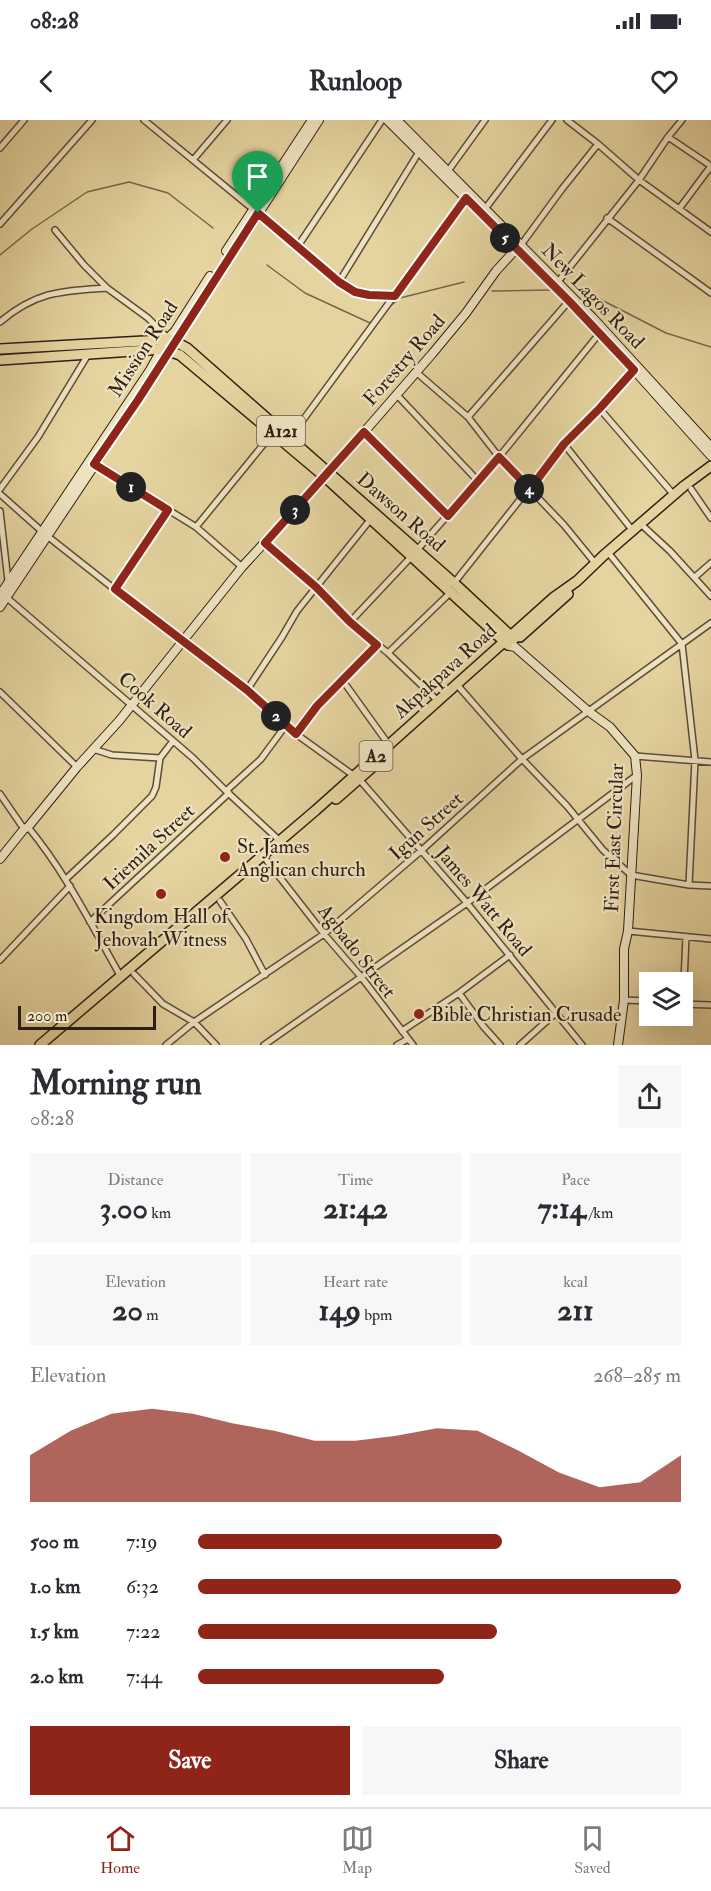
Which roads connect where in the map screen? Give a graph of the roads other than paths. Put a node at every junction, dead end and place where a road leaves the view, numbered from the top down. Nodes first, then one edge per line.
1 (24, 120) edge
2 (92, 120) edge
3 (144, 120) edge
4 (156, 120) edge
5 (227, 120) edge
6 (312, 120) edge
7 (319, 120) edge
8 (382, 120) edge
9 (387, 120) edge
10 (397, 120) edge
11 (485, 120) edge
12 (552, 120) edge
13 (567, 120) edge
14 (682, 120) edge
15 (151, 126) junction
16 (668, 137) junction
17 (598, 144) junction
18 (0, 148) edge
19 (419, 152) junction
20 (194, 160) junction
21 (711, 166) edge
22 (448, 171) junction
23 (639, 180) junction
24 (466, 198) junction
25 (485, 209) junction
26 (679, 209) junction
27 (256, 211) junction
28 (607, 218) junction
29 (0, 224) edge
30 (55, 230) dead end
31 (711, 232) edge
32 (298, 246) junction
33 (519, 247) junction
34 (339, 282) junction
35 (555, 284) junction
36 (107, 288) junction
37 (711, 293) edge
38 (395, 296) junction
39 (569, 301) junction
40 (0, 322) edge
41 (599, 334) junction
42 (169, 345) junction
43 (0, 349) edge
44 (89, 353) junction
45 (0, 360) edge
46 (634, 370) junction
47 (416, 372) junction
48 (396, 394) junction
49 (600, 408) junction
50 (468, 417) junction
51 (364, 432) junction
52 (272, 434) junction
53 (289, 439) junction
54 (564, 444) junction
55 (711, 447) edge
56 (711, 456) edge
57 (499, 457) junction
58 (94, 464) junction
59 (711, 466) edge
60 (711, 474) edge
61 (327, 475) junction
62 (478, 482) junction
63 (0, 489) edge
64 (530, 489) junction
65 (691, 489) junction
66 (0, 494) edge
67 (675, 496) junction
68 (168, 510) junction
69 (0, 511) edge
70 (448, 516) junction
71 (711, 518) edge
72 (369, 520) junction
73 (196, 527) junction
74 (644, 527) junction
75 (633, 531) junction
76 (44, 533) junction
77 (265, 543) junction
78 (414, 554) junction
79 (611, 556) junction
80 (595, 563) junction
81 (711, 563) edge
82 (242, 567) junction
83 (695, 577) junction
84 (9, 583) junction
85 (316, 587) junction
86 (453, 588) junction
87 (115, 589) junction
88 (3, 596) edge
89 (711, 596) edge
90 (0, 607) edge
91 (350, 622) junction
92 (711, 623) edge
93 (183, 641) junction
94 (511, 643) junction
95 (682, 644) junction
96 (377, 645) junction
97 (388, 653) junction
98 (343, 681) junction
99 (459, 687) junction
100 (247, 690) junction
101 (0, 692) edge
102 (438, 701) junction
103 (131, 704) junction
104 (588, 711) junction
105 (286, 725) junction
106 (296, 734) junction
107 (173, 741) junction
108 (389, 745) junction
109 (93, 749) junction
110 (635, 756) junction
111 (160, 758) junction
112 (522, 759) junction
113 (695, 760) junction
114 (711, 762) edge
115 (77, 767) junction
116 (637, 775) junction
117 (356, 777) junction
118 (227, 792) junction
119 (0, 794) edge
120 (577, 819) junction
121 (26, 828) junction
122 (280, 841) junction
123 (422, 850) junction
124 (0, 859) edge
125 (267, 861) junction
126 (631, 875) junction
127 (66, 879) junction
128 (689, 885) junction
129 (70, 886) junction
130 (711, 886) edge
131 (220, 901) junction
132 (467, 903) junction
133 (90, 922) junction
134 (628, 931) junction
135 (324, 934) junction
136 (686, 937) junction
137 (711, 939) edge
138 (510, 956) junction
139 (0, 960) edge
140 (684, 972) edge
141 (134, 974) junction
142 (265, 975) junction
143 (121, 977) junction
144 (362, 978) junction
145 (459, 993) junction
146 (624, 1000) junction
147 (639, 1001) edge
148 (693, 1004) edge
149 (711, 1005) edge
150 (557, 1012) junction
151 (194, 1022) junction
152 (402, 1031) junction
153 (408, 1039) junction
154 (40, 1045) edge
155 (50, 1045) edge
156 (166, 1045) edge
157 (216, 1045) edge
158 (264, 1045) edge
159 (397, 1045) edge
160 (413, 1045) edge
161 (500, 1045) edge
162 (520, 1045) edge
163 (582, 1045) edge
164 (618, 1045) edge

1 - 18 street
2 - 29 street
3 - 15 street
4 - 15 street
5 - 20 street
6 - 27 street, Mission Road
7 - 27 street, Mission Road
8 - 32 street
9 - 19 street, New Lagos Road
10 - 22 street, New Lagos Road
11 - 22 street
12 - 25 street
13 - 17 street
14 - 16 street
15 - 20 street
16 - 21 street
16 - 23 street
17 - 23 street
17 - 33 street
19 - 24 street, New Lagos Road
19 - 34 street
20 - 27 street
21 - 26 street
22 - 25 street, New Lagos Road
23 - 26 street
23 - 28 street
24 - 33 street, New Lagos Road
24 - 38 street
25 - 33 street, New Lagos Road
26 - 31 street
27 - 32 street
27 - 42 street, Mission Road
28 - 35 street
28 - 37 street
30 - 36 street
32 - 34 street
33 - 35 street, New Lagos Road
33 - 47 street, Forestry Road
34 - 38 street
35 - 39 street, New Lagos Road
35 - 55 street, New Lagos Road
36 - 40 street
36 - 42 street
38 - 53 street
39 - 41 street, New Lagos Road
39 - 50 street
41 - 46 street, New Lagos Road
41 - 57 street
42 - 43 highway
42 - 44 highway
42 - 52 highway, Dawson Road / A121
42 - 53 highway, Dawson Road / A121
42 - 58 street, Mission Road
42 - 76 street, Mission Road
44 - 45 highway
44 - 63 street
46 - 49 street
46 - 56 street, New Lagos Road
47 - 48 street, Forestry Road
47 - 50 street
48 - 51 street, Forestry Road
48 - 62 street
49 - 54 street
49 - 67 street
50 - 57 street
51 - 61 street, Forestry Road
51 - 70 street
52 - 61 highway, Dawson Road / A121
52 - 73 street
53 - 61 highway, Dawson Road / A121
54 - 64 street
54 - 75 street
57 - 62 street
57 - 64 street
58 - 68 street
58 - 76 street, Mission Road
59 - 67 highway, Akpakpava Road / A2
60 - 65 highway, Akpakpava Road / A2
61 - 72 highway, Dawson Road / A121
61 - 77 street, Forestry Road
61 - 78 highway, Dawson Road / A121
62 - 70 street
64 - 80 street
64 - 86 street
65 - 71 street
65 - 74 highway, Akpakpava Road / A2
66 - 76 street, James Watt Road
67 - 75 highway, Akpakpava Road / A2
68 - 73 street
68 - 87 street
69 - 84 street
70 - 78 street
72 - 78 highway, Dawson Road / A121
72 - 85 street
73 - 82 street
74 - 79 highway, Akpakpava Road / A2
74 - 83 street
75 - 80 highway, Akpakpava Road / A2
76 - 84 street, Mission Road
76 - 87 street, James Watt Road
76 - 88 street, Mission Road
77 - 82 street, Forestry Road
77 - 85 street
78 - 86 highway, Dawson Road / A121
78 - 91 street
79 - 94 highway, Akpakpava Road / A2
79 - 95 street
80 - 94 highway, Akpakpava Road / A2
81 - 83 street
82 - 93 street, Forestry Road
83 - 89 street
84 - 88 street, Mission Road
85 - 91 street
85 - 100 street
86 - 94 highway, Dawson Road / A121
86 - 97 street
87 - 93 street, James Watt Road
88 - 90 street, Mission Road
88 - 103 street, Cook Road
91 - 96 street
92 - 95 street, Igun Street
93 - 100 street, James Watt Road
93 - 103 street, Forestry Road
94 - 99 highway, Akpakpava Road / A2
94 - 102 highway, Akpakpava Road / A2
94 - 104 street, First East Circular
95 - 104 street, Igun Street
95 - 113 street
96 - 97 street
96 - 98 street
97 - 102 street
98 - 106 street
98 - 108 street
99 - 112 street
99 - 117 highway, Akpakpava Road / A2
100 - 105 street, James Watt Road
101 - 115 street
102 - 108 highway, Akpakpava Road / A2
103 - 107 street, Cook Road
103 - 109 street, Forestry Road
104 - 110 street, First East Circular
104 - 112 street, Igun Street
105 - 106 street, James Watt Road
105 - 118 street, Iriemila Street
106 - 117 street, James Watt Road
107 - 111 street
107 - 118 street, Cook Road
108 - 117 highway, Akpakpava Road / A2
109 - 111 street
109 - 115 street, Forestry Road
110 - 113 street
110 - 116 street, First East Circular
111 - 127 street
112 - 120 street
112 - 123 street, Igun Street
113 - 114 street
113 - 128 street
115 - 121 street, Forestry Road
116 - 120 street
116 - 126 street, First East Circular
117 - 122 highway, Akpakpava Road / A2
117 - 123 street, James Watt Road
117 - 125 highway, Akpakpava Road / A2
118 - 122 street, Cook Road
118 - 133 street, Iriemila Street
119 - 121 street
120 - 126 street
120 - 132 street
121 - 124 street, Forestry Road
121 - 127 street
122 - 143 highway, Akpakpava Road / A2
123 - 132 street, James Watt Road
123 - 135 street, Igun Street
125 - 131 highway, Akpakpava Road / A2
125 - 135 street, Agbado Street
126 - 128 street
126 - 134 street, First East Circular
127 - 129 street
128 - 130 street
129 - 133 street
129 - 139 street
131 - 141 highway, Akpakpava Road / A2
131 - 142 street
132 - 138 street, James Watt Road
132 - 144 street
133 - 143 street
134 - 136 street
134 - 146 street, First East Circular
135 - 142 street, Igun Street
135 - 144 street, Agbado Street
136 - 137 street
136 - 140 street
138 - 145 street
138 - 150 street, James Watt Road
141 - 151 street
141 - 155 highway, Akpakpava Road / A2
142 - 151 street, Igun Street
143 - 154 highway, Akpakpava Road / A2
144 - 152 street, Agbado Street
144 - 158 street
145 - 152 street
145 - 161 street
146 - 147 street
146 - 164 street, First East Circular
148 - 149 street
150 - 162 street
150 - 163 street, James Watt Road
151 - 156 street, Igun Street
151 - 157 street
152 - 153 street, Agbado Street
153 - 159 street
153 - 160 street, Agbado Street

